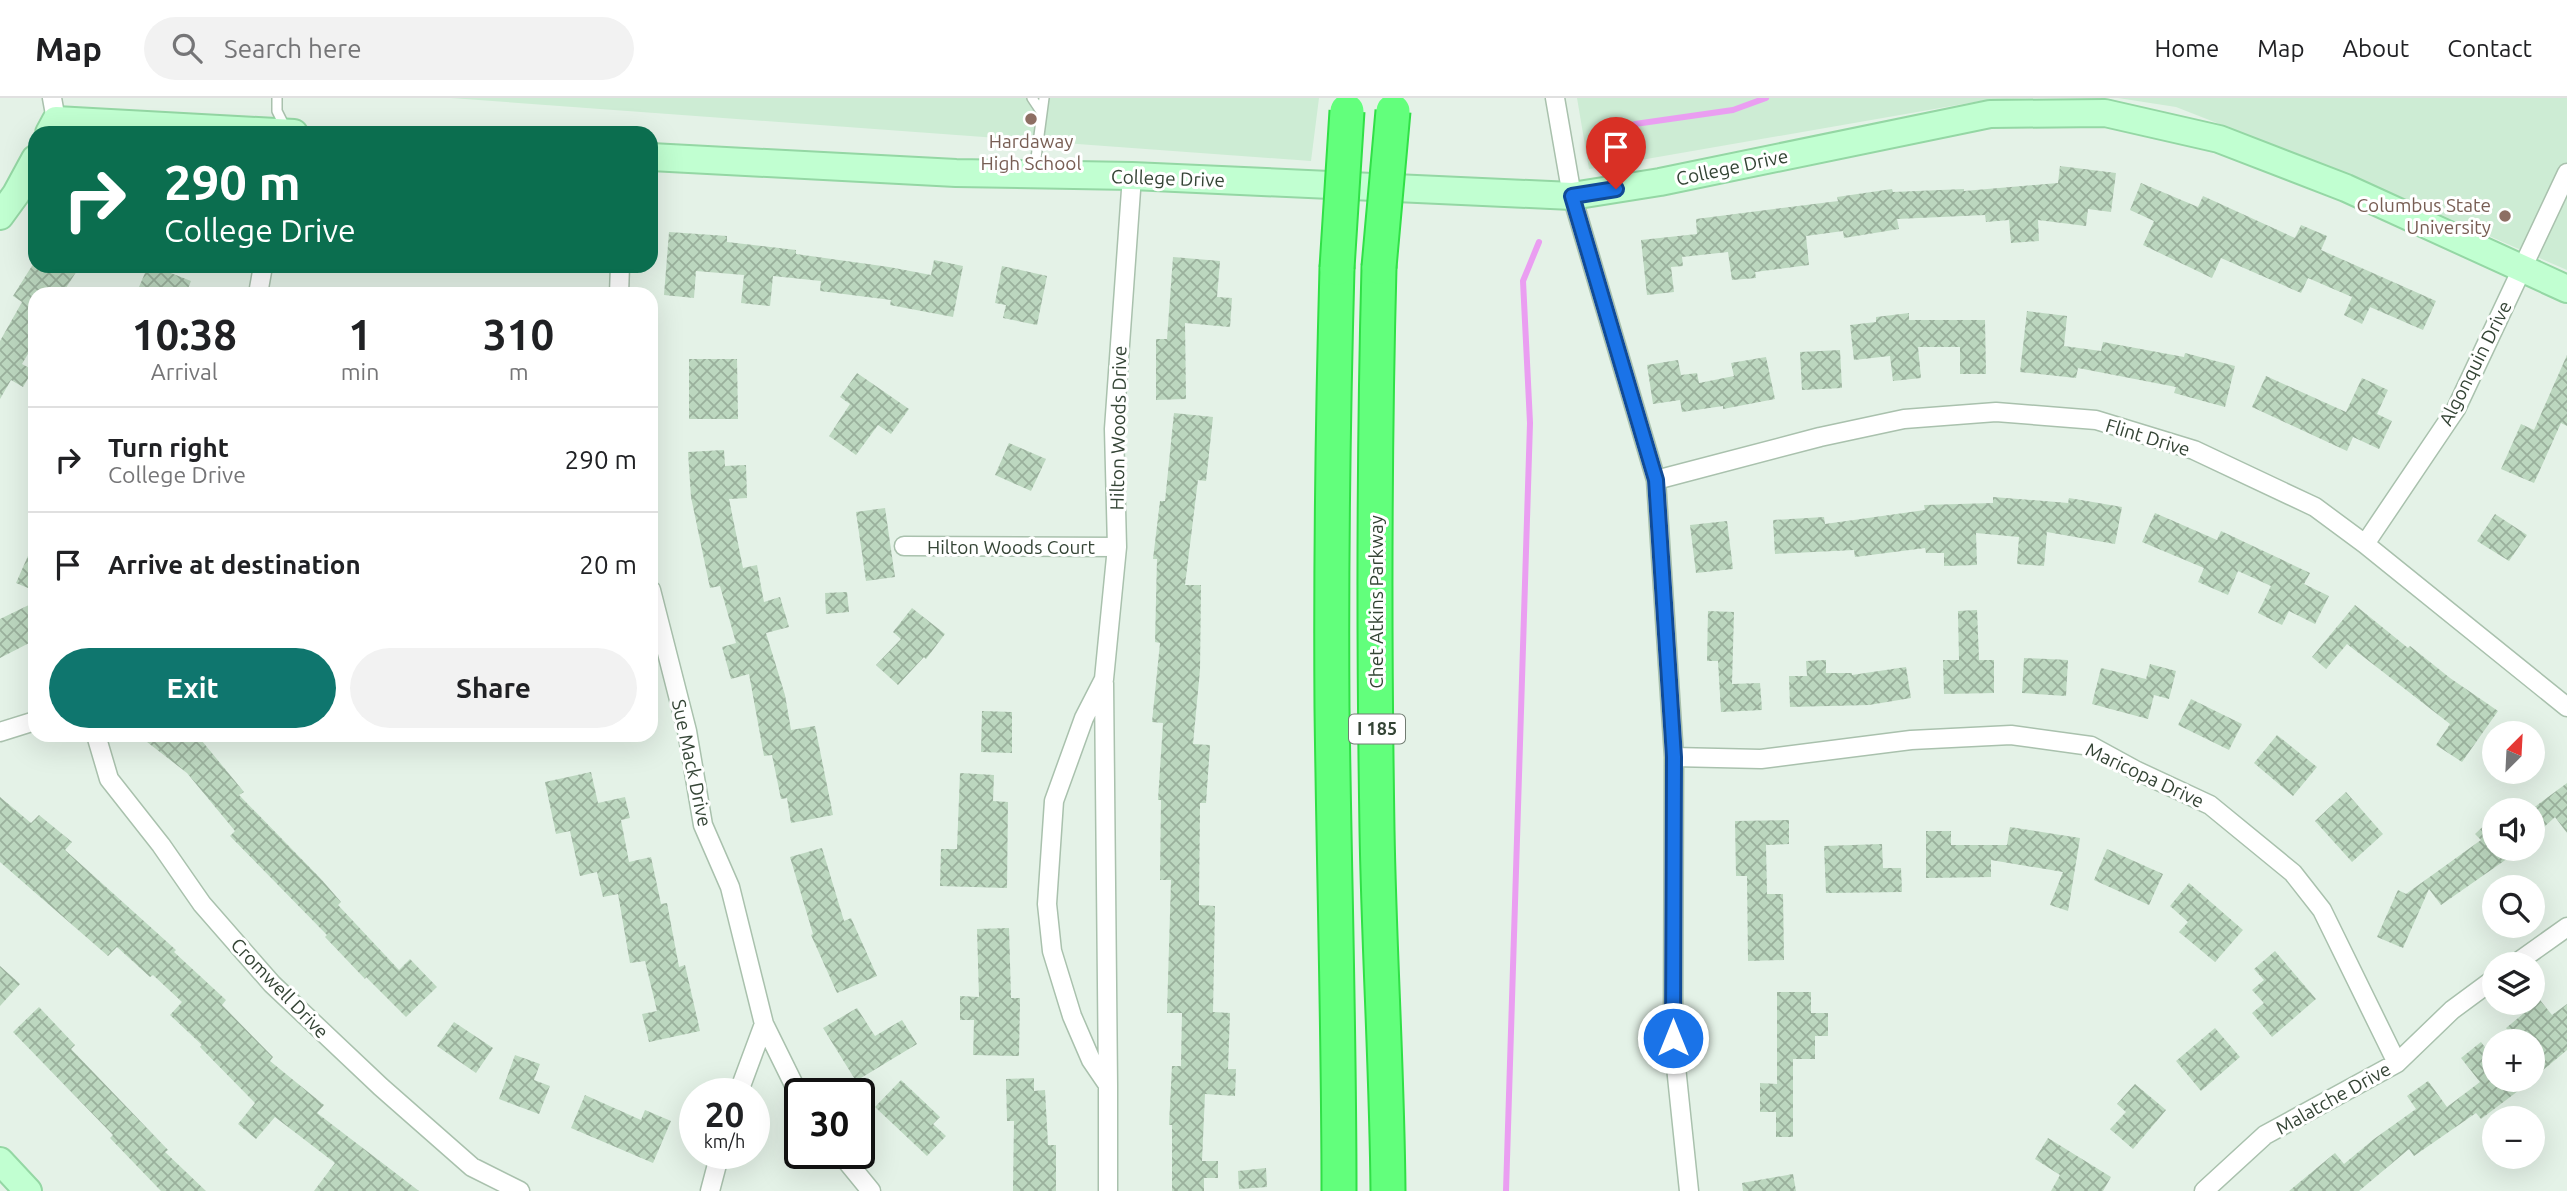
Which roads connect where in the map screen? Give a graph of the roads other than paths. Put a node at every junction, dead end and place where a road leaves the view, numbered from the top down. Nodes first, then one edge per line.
1 (277, 98) edge
2 (1032, 98) edge
3 (1044, 98) edge
4 (1555, 98) edge
5 (1348, 104) edge
6 (1394, 104) edge
7 (1042, 115) junction
8 (52, 117) edge
9 (184, 126) edge
10 (284, 126) edge
11 (658, 157) edge
12 (28, 172) edge
13 (2567, 173) edge
14 (1034, 174) junction
15 (1132, 176) junction
16 (1572, 196) junction
17 (0, 216) edge
18 (2522, 268) junction
19 (2567, 289) edge
20 (1656, 480) junction
21 (2365, 544) junction
22 (904, 546) dead end
23 (1117, 547) junction
24 (658, 617) edge
25 (1104, 679) junction
26 (2567, 707) edge
27 (28, 723) edge
28 (0, 732) edge
29 (98, 742) edge
30 (1674, 757) junction
31 (2567, 927) edge
32 (2532, 952) edge
33 (2482, 988) edge
34 (764, 1024) junction
35 (2397, 1063) junction
36 (744, 1078) edge
37 (791, 1078) edge
38 (1108, 1085) junction
39 (0, 1161) edge
40 (716, 1169) edge
41 (853, 1169) edge
42 (28, 1191) edge
43 (520, 1191) edge
44 (710, 1191) edge
45 (871, 1191) edge
46 (1108, 1191) edge
47 (1339, 1191) edge
48 (1388, 1191) edge
49 (1689, 1191) edge
50 (2204, 1191) edge

1 - 10 lane
2 - 7 lane
3 - 7 lane
4 - 16 street
5 - 47 highway, I 185, bridge
6 - 48 highway, Chet Atkins Parkway / I 185, bridge
7 - 14 lane
8 - 9 street
11 - 14 street, College Drive
12 - 17 street
13 - 18 street, Algonquin Drive
14 - 15 street, College Drive
15 - 16 street, College Drive
15 - 23 street, Hilton Woods Drive
16 - 18 street, College Drive
16 - 20 street
18 - 19 street, College Drive
18 - 21 street, Algonquin Drive
20 - 21 street, Flint Drive
20 - 30 street
21 - 26 street, Flint Drive
22 - 23 street, Hilton Woods Court
23 - 25 street, Hilton Woods Drive
24 - 34 street, Sue Mack Drive
25 - 38 street, Hilton Woods Drive
25 - 38 street, Hilton Woods Drive
27 - 28 street
29 - 43 street, Cromwell Drive
30 - 35 street, Maricopa Drive
30 - 49 street
31 - 32 street
33 - 35 street, Malatche Drive
34 - 36 street
34 - 37 street, Sue Mack Drive
35 - 50 street, Malatche Drive
38 - 46 street, Hilton Woods Drive
39 - 42 street
40 - 44 street
41 - 45 street

